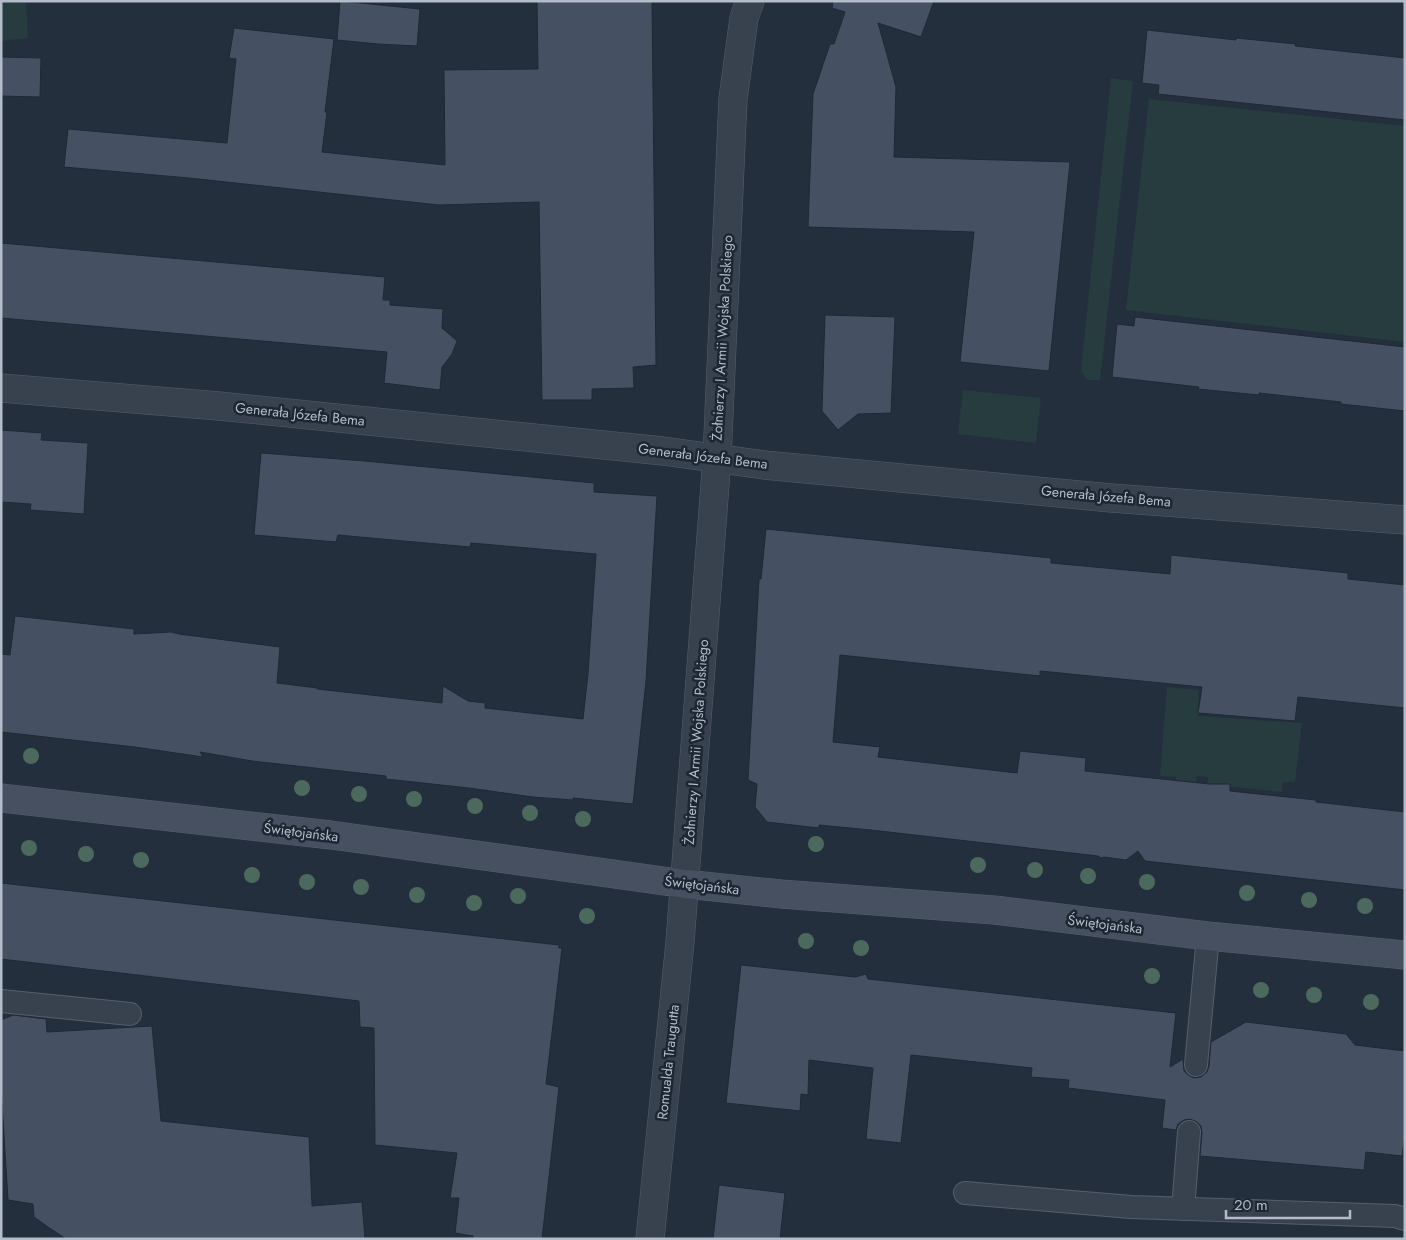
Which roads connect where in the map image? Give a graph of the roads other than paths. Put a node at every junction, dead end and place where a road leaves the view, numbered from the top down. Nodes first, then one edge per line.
1 (750, 1) edge
2 (1, 388) edge
3 (717, 458) junction
4 (1405, 520) edge
5 (1, 798) edge
6 (684, 884) junction
7 (1208, 936) junction
8 (1405, 955) edge
9 (1, 1001) edge
10 (130, 1014) dead end
11 (1196, 1065) dead end
12 (1189, 1132) dead end
13 (964, 1193) dead end
14 (1183, 1209) junction
15 (1405, 1219) edge
16 (650, 1239) edge

1 - 3 street, Żołnierzy I Armii Wojska Polskiego
2 - 3 street, Generała Józefa Bema
3 - 4 street, Generała Józefa Bema
3 - 6 street, Żołnierzy I Armii Wojska Polskiego
5 - 6 street, Świętojańska
6 - 7 street, Świętojańska
6 - 16 street, Romualda Traugutta
7 - 8 street, Świętojańska
7 - 11 lane
9 - 10 lane
12 - 14 lane
13 - 14 lane
14 - 15 lane

